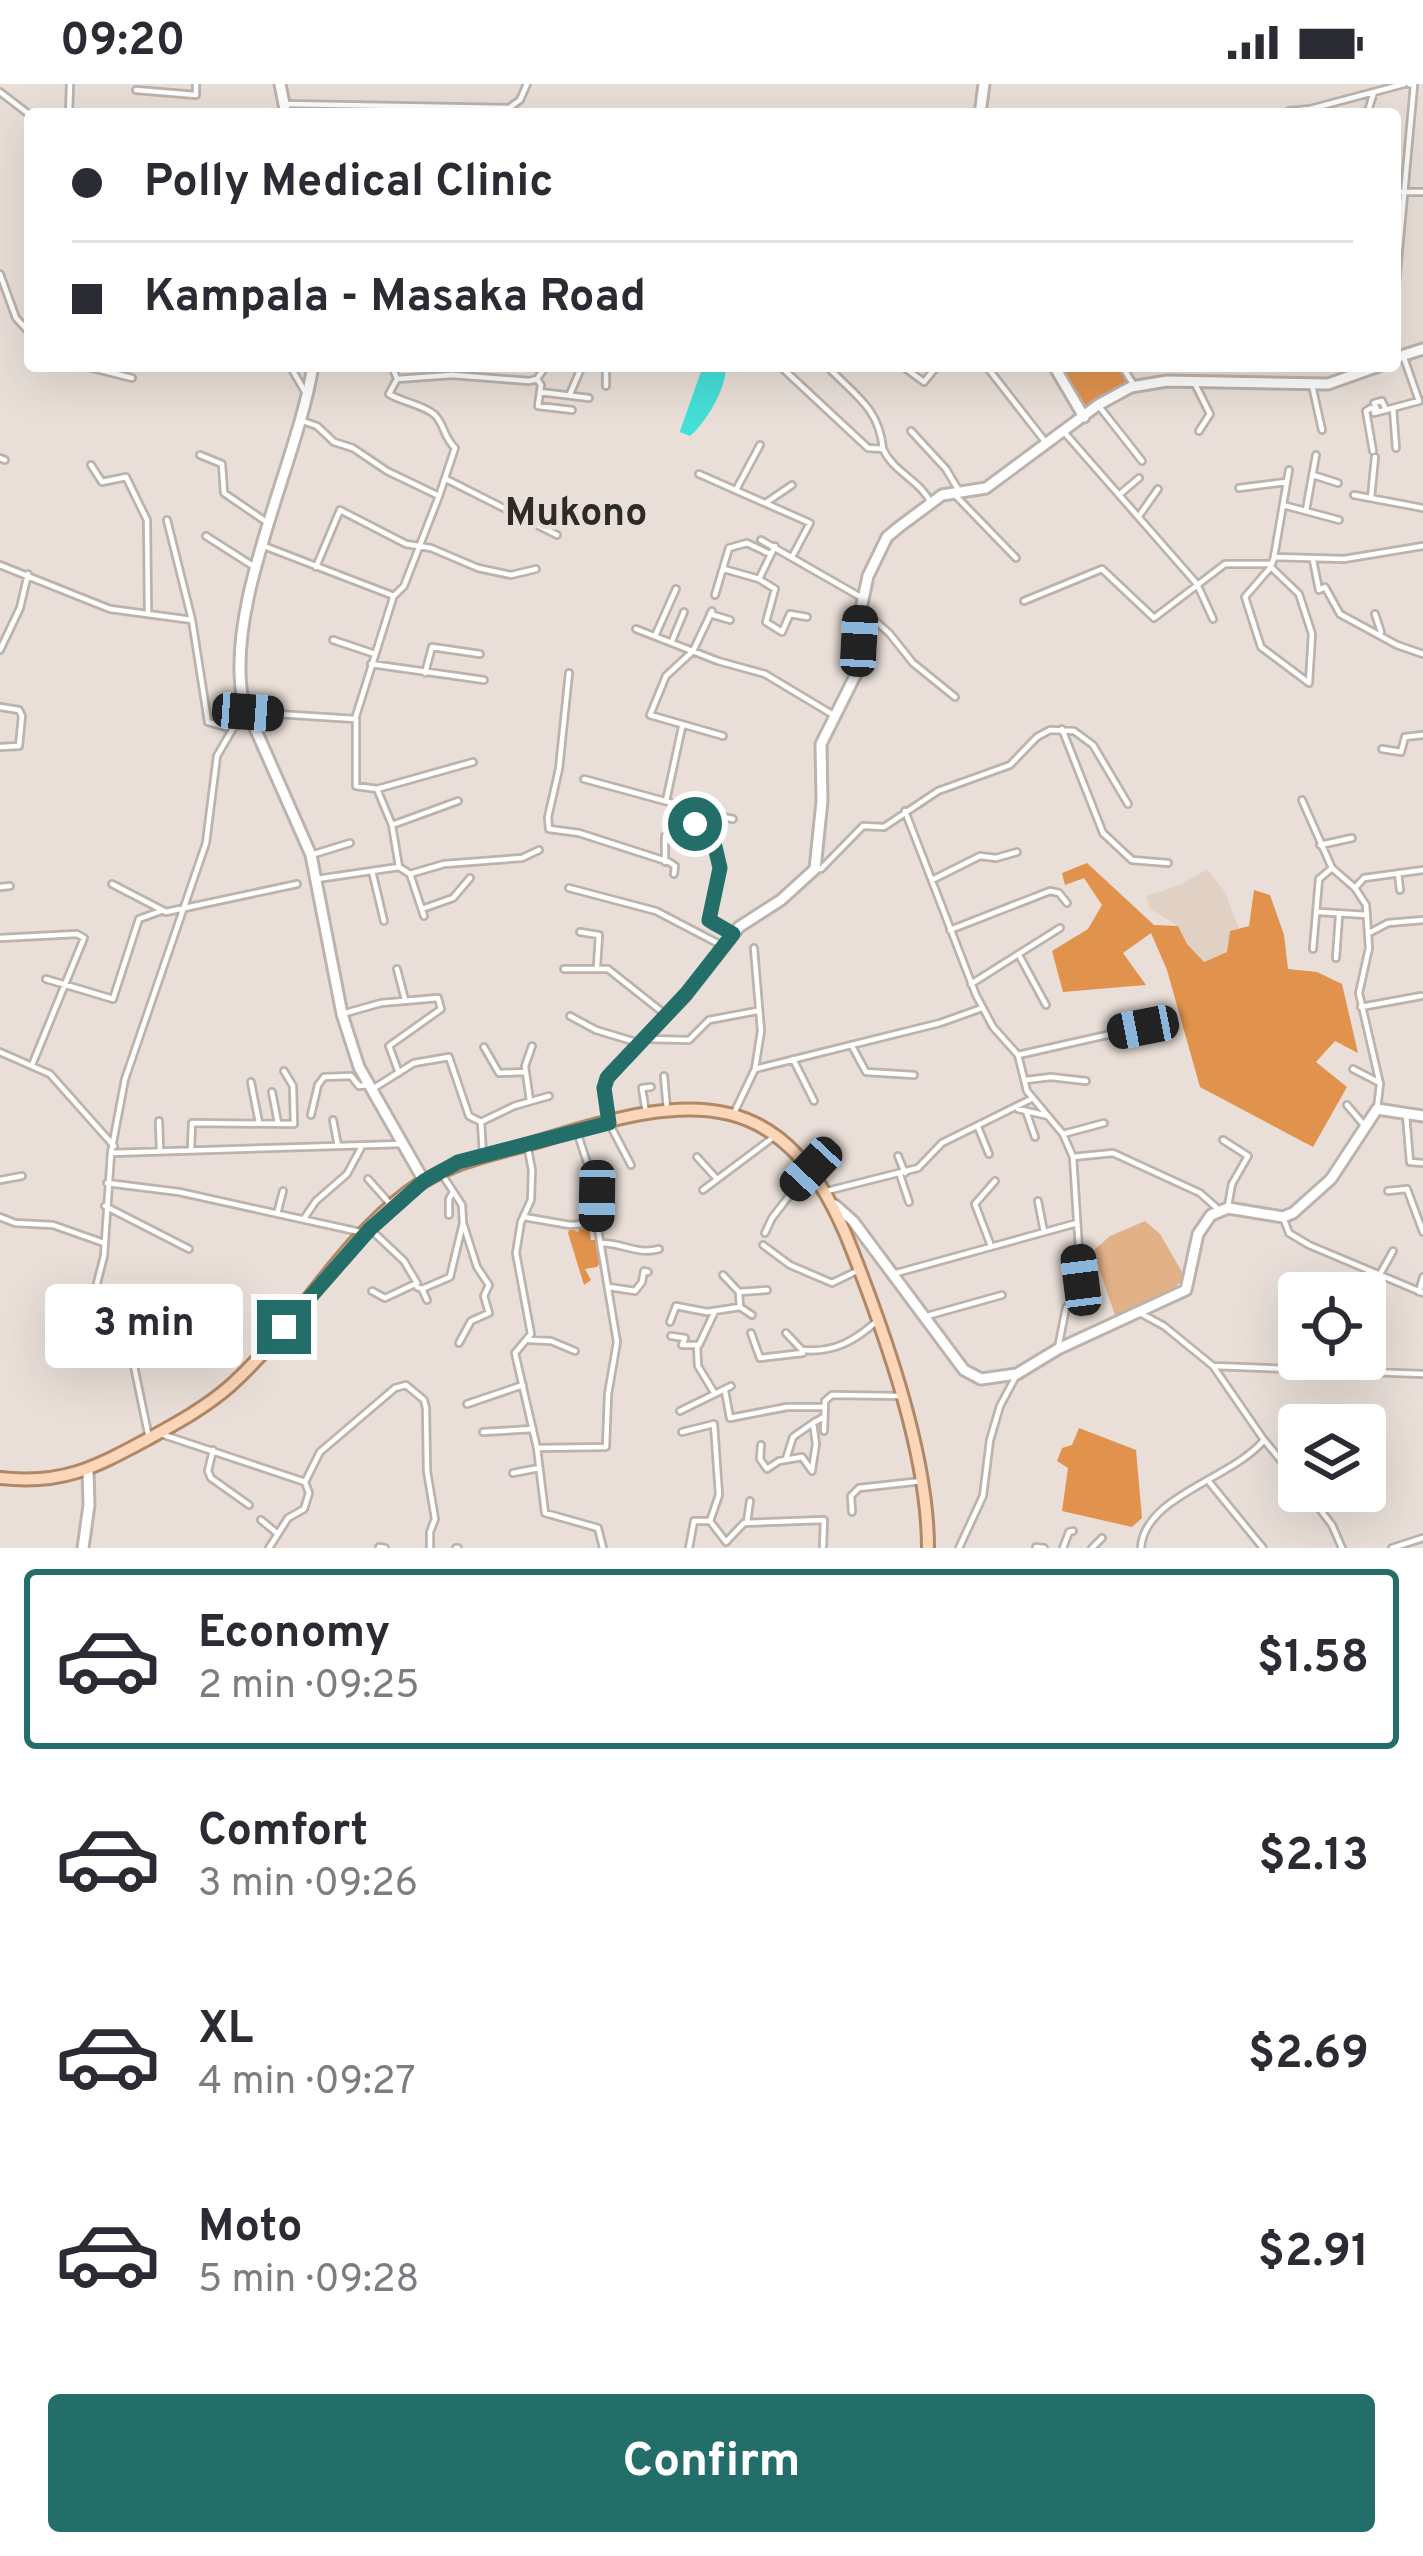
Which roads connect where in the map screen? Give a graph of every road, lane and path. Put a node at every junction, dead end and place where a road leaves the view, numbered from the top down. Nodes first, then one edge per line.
1 (196, 84) edge
2 (527, 84) edge
3 (1406, 84) edge
4 (136, 90) dead end
5 (1374, 90) junction
6 (0, 92) edge
7 (509, 108) edge
8 (1313, 108) edge
9 (1369, 108) edge
10 (24, 110) edge
11 (1401, 191) edge
12 (1405, 191) junction
13 (1423, 192) edge
14 (1401, 232) edge
15 (0, 274) edge
16 (24, 327) edge
17 (1401, 360) edge
18 (108, 372) edge
19 (294, 372) edge
20 (313, 372) edge
21 (394, 372) edge
22 (542, 372) edge
23 (579, 372) edge
24 (606, 372) edge
25 (786, 372) edge
26 (832, 372) edge
27 (991, 372) edge
28 (1058, 372) edge
29 (1126, 372) edge
30 (1343, 372) edge
31 (1365, 372) edge
32 (133, 378) dead end
33 (397, 379) junction
34 (537, 379) junction
35 (1193, 381) junction
36 (1342, 382) junction
37 (1312, 385) junction
38 (606, 386) dead end
39 (1135, 387) junction
40 (540, 392) junction
41 (569, 396) junction
42 (590, 398) dead end
43 (1098, 405) junction
44 (307, 407) junction
45 (572, 410) dead end
46 (1383, 411) junction
47 (1084, 417) junction
48 (300, 420) junction
49 (911, 430) dead end
50 (1322, 430) dead end
51 (1199, 431) dead end
52 (1064, 432) junction
53 (1047, 444) junction
54 (760, 445) dead end
55 (1396, 448) dead end
56 (884, 449) junction
57 (1316, 454) dead end
58 (200, 455) dead end
59 (1142, 460) dead end
60 (91, 465) dead end
61 (1289, 470) dead end
62 (699, 474) dead end
63 (1313, 475) junction
64 (1138, 478) dead end
65 (446, 479) junction
66 (1286, 482) junction
67 (1337, 483) dead end
68 (792, 485) dead end
69 (737, 488) junction
70 (1158, 488) dead end
71 (1239, 488) dead end
72 (955, 492) junction
73 (1120, 494) junction
74 (1354, 495) dead end
75 (439, 496) junction
76 (1371, 498) junction
77 (767, 502) junction
78 (931, 503) junction
79 (1283, 505) junction
80 (1423, 508) edge
81 (1306, 510) junction
82 (1139, 516) junction
83 (167, 520) dead end
84 (1339, 520) dead end
85 (270, 524) junction
86 (557, 535) dead end
87 (206, 536) dead end
88 (761, 540) dead end
89 (263, 546) junction
90 (775, 546) junction
91 (1423, 546) edge
92 (416, 548) junction
93 (770, 554) junction
94 (792, 557) junction
95 (1016, 558) dead end
96 (1313, 560) junction
97 (1272, 563) junction
98 (0, 565) edge
99 (316, 567) junction
100 (723, 568) junction
101 (258, 569) junction
102 (536, 569) dead end
103 (28, 574) junction
104 (759, 578) junction
105 (1197, 584) junction
106 (676, 589) dead end
107 (394, 596) junction
108 (715, 596) dead end
109 (1024, 601) dead end
110 (862, 604) junction
111 (148, 611) junction
112 (684, 612) dead end
113 (1376, 614) dead end
114 (807, 617) dead end
115 (1213, 619) dead end
116 (192, 620) junction
117 (730, 620) dead end
118 (636, 629) dead end
119 (655, 636) junction
120 (1382, 636) junction
121 (333, 640) dead end
122 (672, 641) junction
123 (0, 650) edge
124 (693, 651) junction
125 (375, 654) junction
126 (480, 654) dead end
127 (1423, 654) edge
128 (371, 664) junction
129 (569, 673) dead end
130 (425, 674) junction
131 (484, 680) dead end
132 (955, 697) dead end
133 (0, 707) edge
134 (835, 716) junction
135 (250, 717) junction
136 (356, 718) junction
137 (235, 725) junction
138 (682, 727) junction
139 (1061, 729) junction
140 (1423, 735) edge
141 (723, 736) dead end
142 (2, 747) edge
143 (1382, 749) dead end
144 (0, 758) edge
145 (473, 762) dead end
146 (584, 779) dead end
147 (376, 789) junction
148 (1301, 800) dead end
149 (458, 801) dead end
150 (666, 801) junction
151 (1128, 804) dead end
152 (683, 810) junction
153 (905, 811) junction
154 (733, 818) dead end
155 (392, 825) junction
156 (665, 836) dead end
157 (1352, 838) dead end
158 (350, 843) dead end
159 (1320, 845) junction
160 (539, 850) dead end
161 (1017, 852) dead end
162 (311, 855) junction
163 (664, 862) junction
164 (1168, 863) dead end
165 (399, 867) junction
166 (1332, 868) junction
167 (814, 869) junction
168 (1423, 870) edge
169 (372, 871) junction
170 (1397, 873) junction
171 (410, 874) junction
172 (674, 874) dead end
173 (470, 878) dead end
174 (317, 879) junction
175 (932, 880) junction
176 (112, 884) dead end
177 (297, 884) dead end
178 (10, 886) dead end
179 (0, 887) edge
180 (569, 888) dead end
181 (1354, 888) junction
182 (1400, 890) dead end
183 (1067, 903) dead end
184 (184, 907) junction
185 (161, 910) junction
186 (1317, 912) junction
187 (1339, 913) junction
188 (1367, 915) junction
189 (1423, 920) edge
190 (384, 921) dead end
191 (1060, 928) dead end
192 (950, 930) junction
193 (580, 932) dead end
194 (1370, 932) junction
195 (733, 934) junction
196 (0, 938) edge
197 (723, 946) junction
198 (754, 948) dead end
199 (1313, 950) dead end
200 (1019, 955) junction
201 (1336, 958) dead end
202 (597, 966) junction
203 (397, 969) dead end
204 (564, 969) dead end
205 (46, 979) dead end
206 (971, 984) junction
207 (64, 985) junction
208 (1421, 996) edge
209 (405, 1000) junction
210 (1046, 1005) dead end
211 (1360, 1007) junction
212 (982, 1008) junction
213 (757, 1010) junction
214 (342, 1014) junction
215 (570, 1016) dead end
216 (666, 1016) junction
217 (1169, 1022) dead end
218 (641, 1041) junction
219 (532, 1046) dead end
220 (852, 1046) junction
221 (484, 1047) dead end
222 (0, 1052) edge
223 (1018, 1055) junction
224 (793, 1058) junction
225 (32, 1065) junction
226 (755, 1069) junction
227 (1353, 1069) dead end
228 (284, 1071) dead end
229 (525, 1072) junction
230 (399, 1073) junction
231 (914, 1075) dead end
232 (664, 1076) dead end
233 (1024, 1081) junction
234 (250, 1082) dead end
235 (1086, 1082) dead end
236 (1380, 1083) junction
237 (370, 1087) junction
238 (651, 1087) dead end
239 (272, 1092) dead end
240 (549, 1096) dead end
241 (1033, 1098) junction
242 (530, 1101) junction
243 (814, 1101) dead end
244 (1347, 1105) dead end
245 (667, 1108) junction
246 (1016, 1108) junction
247 (1377, 1109) junction
248 (1026, 1112) junction
249 (646, 1113) junction
250 (311, 1115) dead end
251 (734, 1115) junction
252 (1406, 1115) junction
253 (1048, 1116) junction
254 (1423, 1116) edge
255 (333, 1120) dead end
256 (159, 1121) dead end
257 (481, 1122) junction
258 (259, 1123) junction
259 (278, 1123) junction
260 (609, 1123) junction
261 (1104, 1123) dead end
262 (1364, 1125) junction
263 (978, 1127) junction
264 (578, 1130) junction
265 (1063, 1134) junction
266 (775, 1136) junction
267 (1035, 1137) dead end
268 (1223, 1140) dead end
269 (403, 1144) junction
270 (527, 1144) junction
271 (338, 1146) junction
272 (361, 1148) junction
273 (112, 1149) junction
274 (160, 1150) junction
275 (191, 1150) junction
276 (989, 1154) dead end
277 (483, 1155) junction
278 (898, 1156) dead end
279 (697, 1157) dead end
280 (1073, 1157) junction
281 (1423, 1162) edge
282 (631, 1166) dead end
283 (811, 1169) junction
284 (440, 1171) junction
285 (903, 1174) junction
286 (22, 1176) dead end
287 (368, 1179) dead end
288 (717, 1179) junction
289 (0, 1180) edge
290 (995, 1180) dead end
291 (424, 1181) junction
292 (107, 1184) junction
293 (703, 1190) dead end
294 (283, 1191) dead end
295 (827, 1191) junction
296 (453, 1192) junction
297 (1388, 1192) dead end
298 (1038, 1201) dead end
299 (909, 1202) dead end
300 (835, 1205) junction
301 (105, 1206) junction
302 (392, 1206) junction
303 (1223, 1208) junction
304 (277, 1214) junction
305 (449, 1215) dead end
306 (0, 1217) edge
307 (524, 1217) junction
308 (1282, 1217) junction
309 (304, 1219) junction
310 (463, 1222) junction
311 (597, 1222) junction
312 (1077, 1222) junction
313 (368, 1231) junction
314 (1044, 1232) junction
315 (1423, 1232) edge
316 (765, 1233) dead end
317 (104, 1243) junction
318 (601, 1243) junction
319 (763, 1244) dead end
320 (991, 1246) junction
321 (189, 1249) dead end
322 (659, 1249) dead end
323 (1393, 1251) dead end
324 (860, 1270) junction
325 (648, 1272) dead end
326 (1371, 1272) edge
327 (1381, 1272) edge
328 (893, 1274) junction
329 (723, 1275) dead end
330 (1423, 1277) edge
331 (1386, 1279) edge
332 (609, 1287) junction
333 (419, 1288) junction
334 (767, 1289) dead end
335 (372, 1291) dead end
336 (739, 1292) junction
337 (1421, 1293) edge
338 (1002, 1295) dead end
339 (427, 1300) dead end
340 (740, 1306) junction
341 (716, 1311) junction
342 (1140, 1313) junction
343 (752, 1315) dead end
344 (925, 1317) junction
345 (878, 1320) junction
346 (670, 1322) dead end
347 (752, 1333) dead end
348 (786, 1333) dead end
349 (671, 1336) dead end
350 (529, 1340) junction
351 (459, 1343) dead end
352 (697, 1345) junction
353 (1058, 1349) junction
354 (575, 1352) dead end
355 (808, 1352) junction
356 (1213, 1366) junction
357 (1278, 1368) edge
358 (1386, 1372) edge
359 (1017, 1374) junction
360 (1423, 1374) edge
361 (523, 1385) junction
362 (716, 1394) junction
363 (900, 1396) junction
364 (467, 1404) dead end
365 (825, 1407) junction
366 (680, 1411) dead end
367 (824, 1417) junction
368 (813, 1423) junction
369 (533, 1429) junction
370 (824, 1431) dead end
371 (483, 1432) dead end
372 (682, 1432) dead end
373 (154, 1436) junction
374 (1264, 1440) junction
375 (761, 1445) dead end
376 (537, 1448) junction
377 (213, 1450) junction
378 (1278, 1457) edge
379 (786, 1459) junction
380 (539, 1468) junction
381 (88, 1471) junction
382 (512, 1473) dead end
383 (0, 1478) edge
384 (922, 1481) junction
385 (305, 1482) junction
386 (1206, 1484) junction
387 (750, 1502) dead end
388 (249, 1505) dead end
389 (851, 1512) dead end
390 (1322, 1512) edge
391 (261, 1520) dead end
392 (710, 1521) junction
393 (747, 1522) junction
394 (1073, 1531) dead end
395 (278, 1534) junction
396 (1102, 1538) dead end
397 (1421, 1538) edge
398 (823, 1546) edge
399 (83, 1548) edge
400 (269, 1548) edge
401 (430, 1548) edge
402 (603, 1548) edge
403 (689, 1548) edge
404 (928, 1548) edge
405 (959, 1548) edge
406 (1063, 1548) edge
407 (1092, 1548) edge
408 (1141, 1548) edge
409 (1263, 1548) edge
410 (1342, 1548) edge
411 (1392, 1548) edge
412 (1423, 1548) edge

1 - 4 street
2 - 7 street
3 - 5 street
3 - 12 street
5 - 8 street
5 - 9 street
6 - 10 street
11 - 12 street
12 - 13 street
12 - 14 street
15 - 16 street
17 - 46 street
18 - 32 street
19 - 44 street
20 - 44 street
21 - 33 street
22 - 34 street
23 - 41 street
24 - 38 street
25 - 56 street
26 - 56 street
27 - 53 street
28 - 47 street
29 - 39 street
30 - 36 street
31 - 36 street
33 - 34 street
33 - 65 street
34 - 40 street
35 - 37 street
35 - 39 street
35 - 51 street
36 - 37 street
37 - 50 street
39 - 43 street
40 - 41 street
40 - 45 street
41 - 42 street
43 - 47 street
43 - 59 street
44 - 48 street
46 - 55 street
46 - 76 street
47 - 52 street
48 - 75 street
48 - 85 street
49 - 72 street
52 - 53 street
52 - 73 street
53 - 72 street
54 - 69 street
56 - 78 street
57 - 63 street
58 - 85 street
60 - 111 street
61 - 66 street
62 - 69 street
63 - 67 street
63 - 81 street
64 - 73 street
65 - 75 street
65 - 86 street
66 - 71 street
66 - 79 street
68 - 77 street
69 - 77 street
70 - 82 street
72 - 78 street
72 - 95 street
73 - 82 street
74 - 76 street
75 - 92 street
76 - 80 street
77 - 94 street
78 - 110 street
79 - 81 street
79 - 97 street
81 - 84 street
82 - 105 street
83 - 116 street
85 - 89 street
87 - 101 street
88 - 90 street
89 - 99 street
89 - 101 street
90 - 93 street
90 - 94 street
91 - 96 street
92 - 99 street
92 - 102 street
92 - 107 street
93 - 100 street
93 - 104 street
94 - 110 street
96 - 97 street
96 - 120 street
97 - 97 street
97 - 105 street
98 - 103 street
99 - 107 street
100 - 104 street
100 - 108 street
101 - 135 street
103 - 111 street
103 - 123 street
104 - 114 street
105 - 109 street
105 - 115 street
106 - 119 street
107 - 125 street
110 - 132 street
110 - 134 street
111 - 116 street
112 - 122 street
113 - 120 street
116 - 137 street
117 - 124 street
118 - 119 street
119 - 122 street
120 - 127 street
121 - 125 street
122 - 124 street
124 - 134 street
124 - 138 street
125 - 128 street
126 - 130 street
128 - 130 street
128 - 136 street
129 - 163 street
130 - 131 street
133 - 142 street
134 - 167 street
135 - 136 street
135 - 137 street
135 - 162 street
136 - 147 street
137 - 184 street
138 - 141 street
138 - 150 street
139 - 151 street
139 - 153 street
139 - 164 street
140 - 143 street
142 - 144 street
145 - 147 street
146 - 150 street
147 - 155 street
148 - 159 street
149 - 155 street
150 - 152 street
152 - 154 street
152 - 195 street
153 - 167 street
153 - 175 street
155 - 165 street
156 - 163 street
157 - 159 street
158 - 162 street
159 - 166 street
160 - 171 street
161 - 175 street
162 - 174 street
163 - 172 street
165 - 169 street
165 - 171 street
166 - 181 street
166 - 186 street
167 - 195 street
168 - 170 street
169 - 174 street
169 - 190 street
170 - 181 street
170 - 182 street
171 - 173 street
174 - 214 street
175 - 192 street
176 - 185 street
177 - 184 street
178 - 179 street
180 - 197 street
181 - 188 street
183 - 192 street
184 - 185 street
184 - 273 street
185 - 207 street
186 - 187 street
186 - 199 street
187 - 188 street
187 - 201 street
188 - 194 street
189 - 194 street
191 - 200 street
192 - 206 street
193 - 202 street
194 - 211 street
195 - 197 street
196 - 207 street
197 - 216 street
198 - 213 street
200 - 206 street
200 - 210 street
202 - 204 street
202 - 216 street
203 - 209 street
205 - 207 street
206 - 212 street
207 - 225 street
208 - 211 street
209 - 214 street
209 - 230 street
211 - 236 street
212 - 220 street
212 - 223 street
213 - 218 street
213 - 226 street
214 - 237 street
215 - 218 street
216 - 218 street
217 - 223 street
218 - 260 street
219 - 229 street
220 - 224 street
220 - 231 street
221 - 229 street
222 - 225 street
223 - 233 street
224 - 226 street
224 - 243 street
225 - 273 street
226 - 251 street
227 - 236 street
228 - 259 street
229 - 242 street
230 - 237 street
230 - 257 street
232 - 245 street
233 - 235 street
233 - 241 street
234 - 258 street
236 - 247 street
237 - 250 street
237 - 269 street
238 - 249 street
239 - 259 street
240 - 242 street
241 - 246 street
241 - 253 street
242 - 257 street
244 - 262 street
245 - 249 main road
245 - 251 main road
246 - 248 street
246 - 263 street
247 - 252 street
247 - 262 street
248 - 253 street
248 - 267 street
249 - 260 main road
251 - 266 main road
252 - 254 street
252 - 281 street
253 - 265 street
255 - 271 street
256 - 274 street
257 - 277 street
258 - 259 street
258 - 275 street
260 - 264 main road
260 - 282 street
261 - 265 street
262 - 308 street
263 - 276 street
263 - 285 street
264 - 270 main road
264 - 311 street
265 - 280 street
266 - 283 main road
266 - 288 street
268 - 303 street
269 - 272 street
269 - 291 street
270 - 277 main road
270 - 307 street
271 - 272 street
271 - 275 street
272 - 309 street
273 - 274 street
273 - 292 street
274 - 275 street
277 - 284 main road
278 - 285 street
279 - 288 street
280 - 303 street
280 - 312 street
283 - 295 main road
283 - 316 street
284 - 291 main road
284 - 296 street
285 - 295 street
285 - 299 street
286 - 289 street
287 - 302 street
288 - 293 street
290 - 320 street
291 - 302 main road
292 - 301 street
292 - 304 street
294 - 304 street
295 - 300 main road
296 - 305 street
296 - 310 street
297 - 315 street
298 - 314 street
300 - 324 main road
300 - 328 street
301 - 317 street
301 - 321 street
302 - 313 main road
303 - 308 street
303 - 342 street
304 - 309 street
306 - 317 street
307 - 311 street
307 - 350 street
308 - 326 street
309 - 313 street
310 - 333 street
310 - 351 street
311 - 318 street
312 - 314 street
312 - 353 street
313 - 333 street
313 - 373 main road
314 - 320 street
317 - 373 street
318 - 322 street
318 - 332 street
319 - 324 street
320 - 328 street
323 - 327 street
324 - 345 main road
325 - 332 street
328 - 344 street
329 - 336 street
330 - 337 street
331 - 337 street
332 - 376 street
333 - 335 street
333 - 339 street
334 - 336 street
336 - 340 street
338 - 344 street
340 - 341 street
340 - 343 street
341 - 346 street
341 - 352 street
342 - 353 street
342 - 356 street
344 - 359 street
345 - 355 street
345 - 363 main road
347 - 355 street
348 - 355 street
349 - 352 street
350 - 354 street
350 - 361 street
352 - 362 street
353 - 359 street
356 - 357 street
356 - 374 street
358 - 360 street
359 - 405 street
361 - 364 street
361 - 369 street
362 - 365 street
362 - 366 street
363 - 365 street
363 - 384 main road
365 - 367 street
367 - 368 street
367 - 370 street
368 - 379 street
368 - 379 street
369 - 371 street
369 - 376 street
372 - 392 street
373 - 377 street
373 - 381 main road
374 - 378 street
374 - 386 street
375 - 379 street
376 - 380 street
377 - 385 street
377 - 388 street
380 - 382 street
380 - 402 street
381 - 383 main road
381 - 399 street
384 - 389 street
384 - 404 main road
385 - 395 street
385 - 401 street
386 - 408 street
386 - 409 street
387 - 393 street
390 - 410 street
391 - 395 street
392 - 393 street
392 - 403 street
393 - 398 street
394 - 406 street
395 - 400 street
396 - 407 street
397 - 411 street
397 - 412 street

